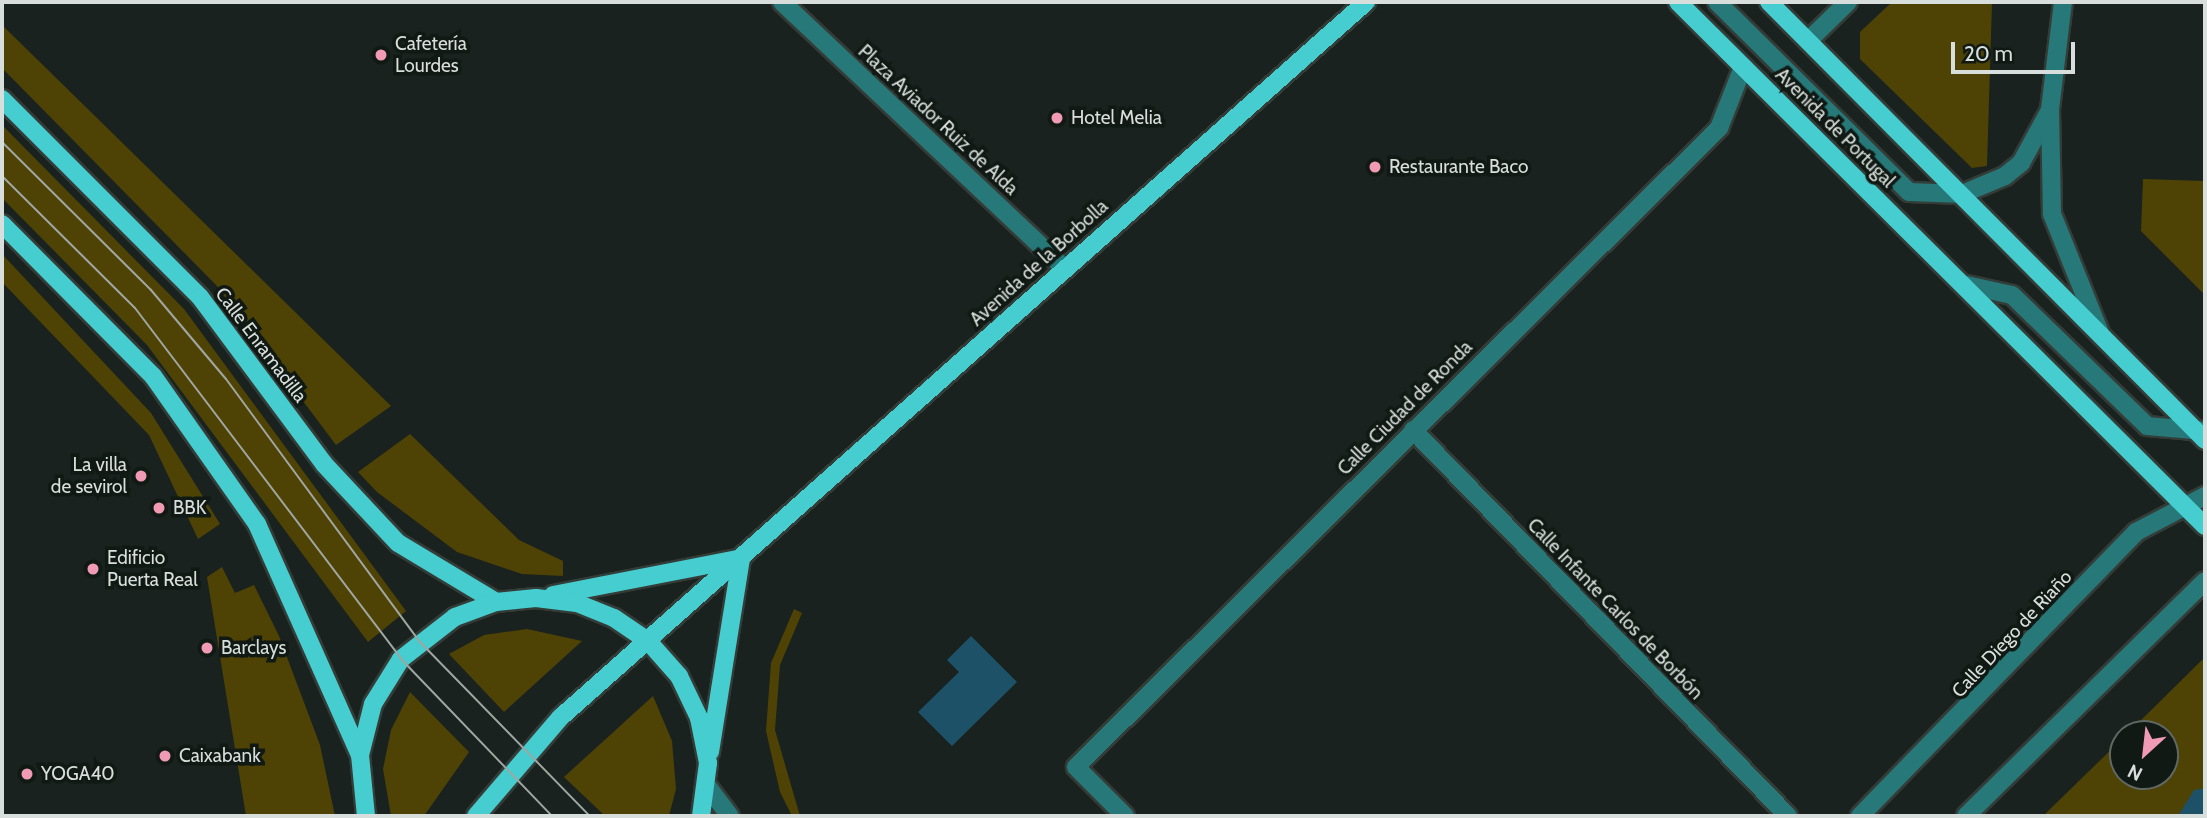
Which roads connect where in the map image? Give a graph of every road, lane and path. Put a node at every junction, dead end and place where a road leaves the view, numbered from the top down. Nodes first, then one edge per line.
1 (782, 2) edge
2 (1366, 2) edge
3 (1678, 2) edge
4 (1717, 2) edge
5 (1769, 2) edge
6 (1848, 2) edge
7 (2063, 2) edge
8 (1808, 41) junction
9 (1743, 67) junction
10 (2, 99) edge
11 (2050, 110) junction
12 (1962, 194) junction
13 (2, 224) edge
14 (1064, 268) junction
15 (1962, 284) junction
16 (2100, 333) junction
17 (1413, 430) junction
18 (2203, 435) edge
19 (2205, 496) edge
20 (2184, 506) junction
21 (2205, 527) edge
22 (741, 559) junction
23 (2205, 581) edge
24 (536, 598) junction
25 (496, 602) junction
26 (648, 641) junction
27 (360, 755) junction
28 (708, 763) junction
29 (708, 787) junction
30 (366, 816) edge
31 (476, 816) edge
32 (701, 816) edge
33 (730, 816) edge
34 (1125, 816) edge
35 (1788, 816) edge
36 (1860, 816) edge
37 (1966, 816) edge

1 - 14 street, Plaza Aviador Ruiz de Alda
2 - 14 main road, Avenida de la Borbolla
3 - 9 main road, Avenida de Portugal
4 - 12 street, Avenida de Portugal
5 - 8 main road
6 - 8 street
7 - 11 street
8 - 12 main road
9 - 15 main road, Avenida de Portugal
9 - 17 street, Calle Ciudad de Ronda
10 - 25 main road, Calle Enramadilla
11 - 12 street
11 - 16 street
12 - 16 main road
13 - 27 main road
14 - 22 main road, Avenida de la Borbolla
15 - 18 street
15 - 20 main road, Avenida de Portugal
16 - 18 main road
17 - 34 street, Calle Ciudad de Ronda
17 - 35 street, Calle Infante Carlos de Borbón
19 - 20 street, Calle Diego de Riaño
20 - 21 main road, Avenida de Portugal
20 - 36 street, Calle Diego de Riaño
22 - 24 main road
22 - 26 main road, Avenida de la Borbolla
22 - 28 main road
23 - 37 street
24 - 25 main road
24 - 26 main road
25 - 27 main road
26 - 28 main road
26 - 31 main road, Avenida de la Borbolla
27 - 30 main road
28 - 29 main road
29 - 32 main road
29 - 33 street

